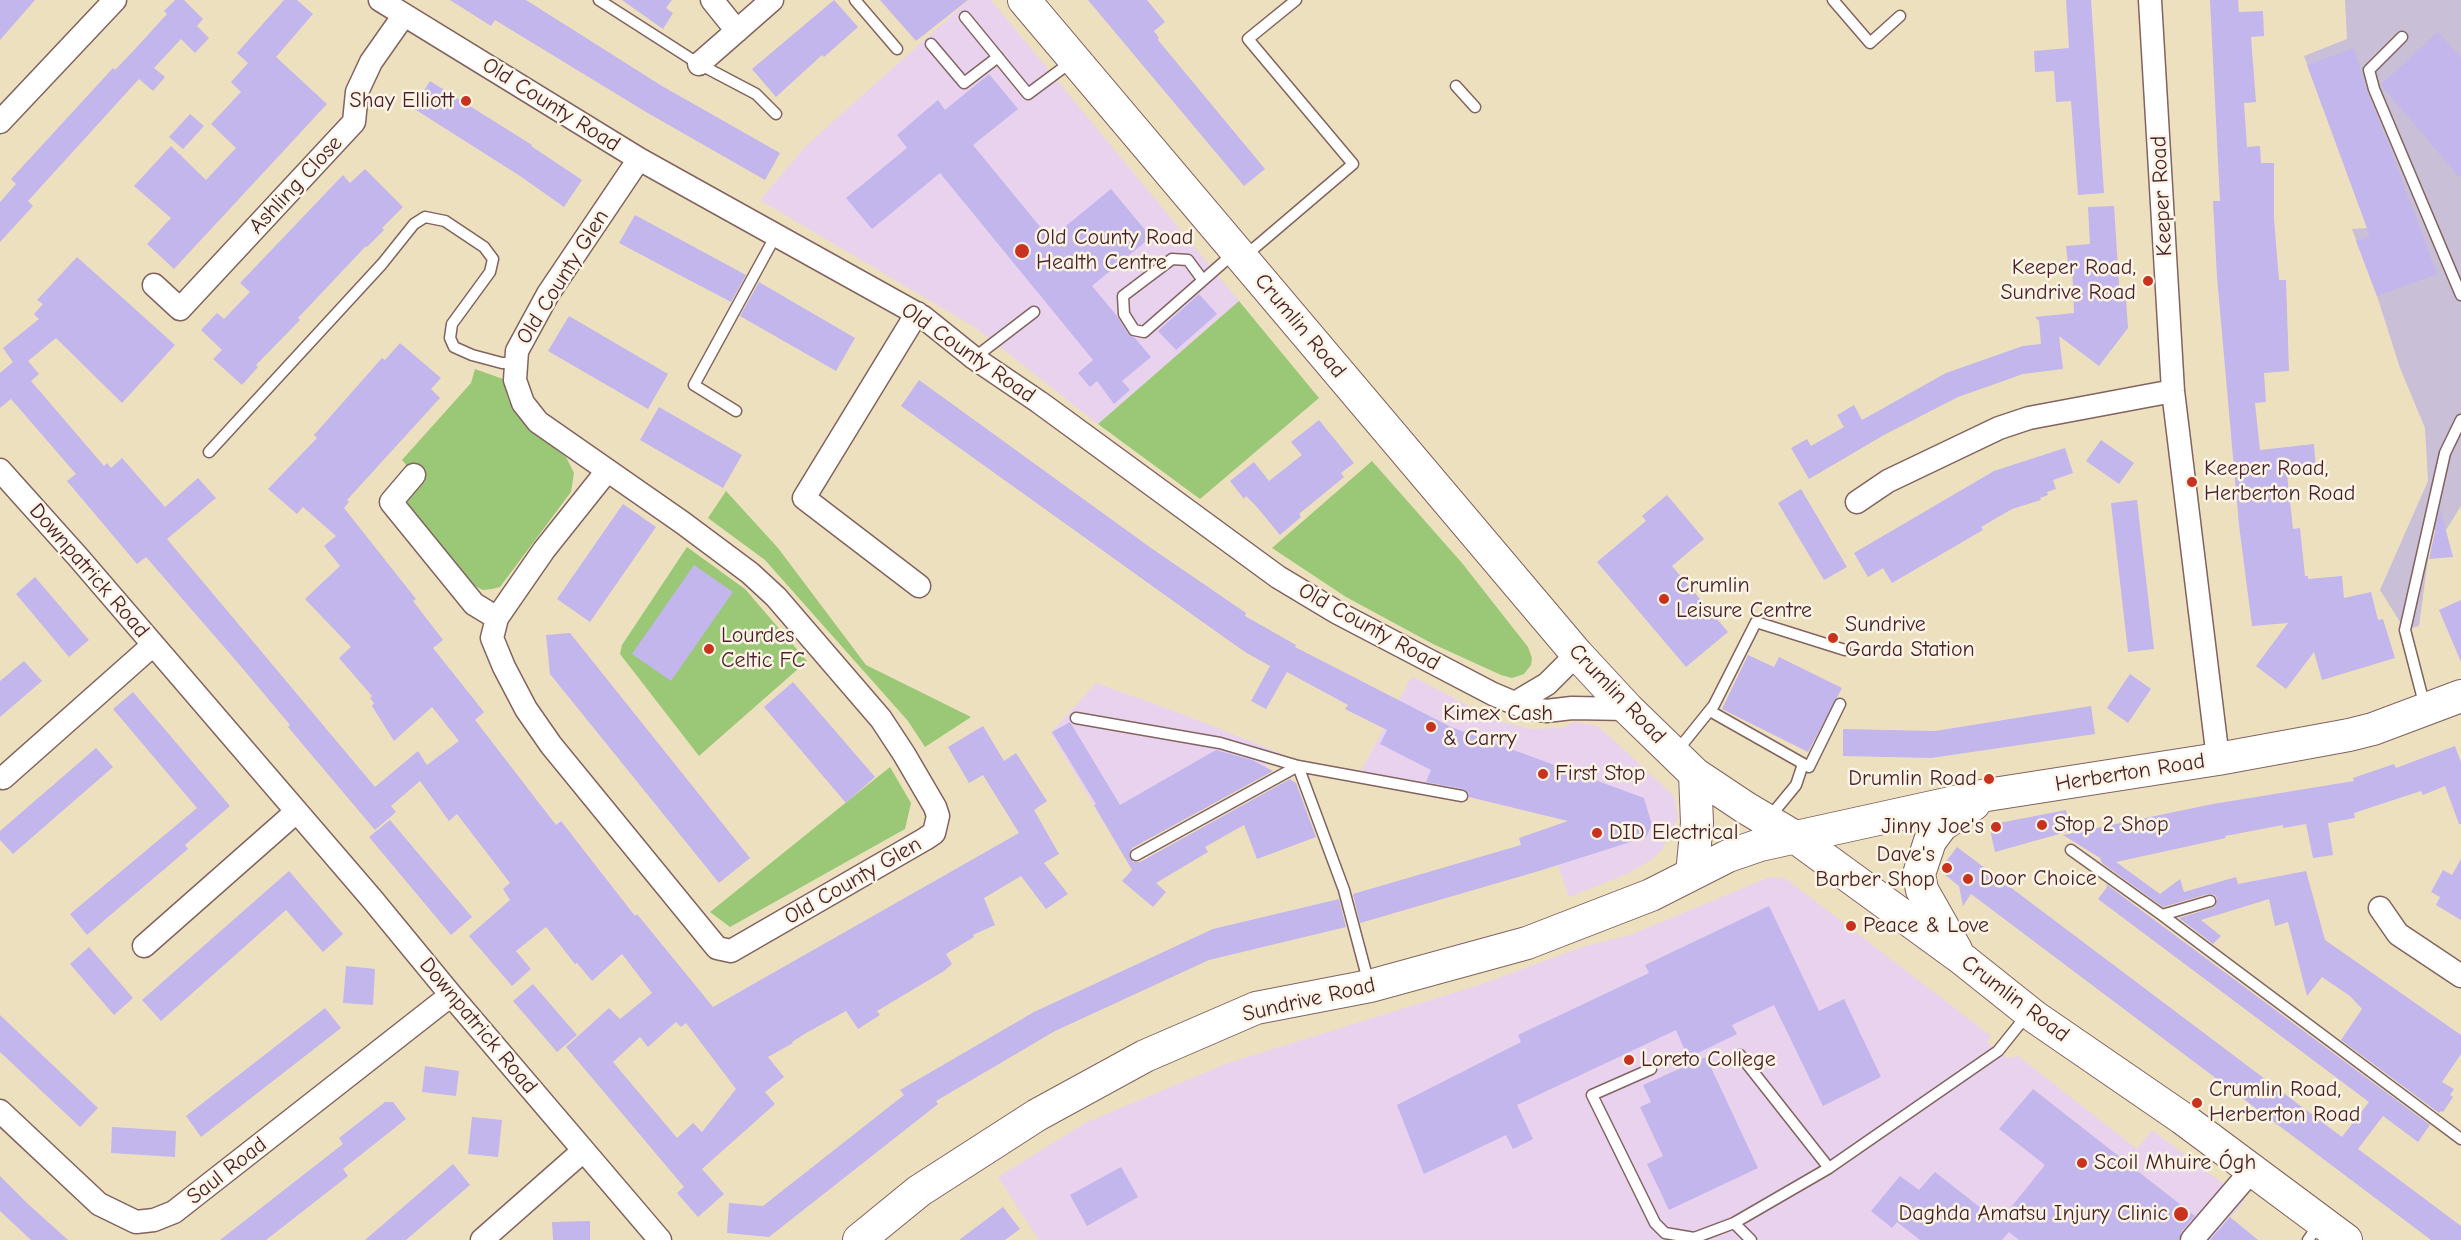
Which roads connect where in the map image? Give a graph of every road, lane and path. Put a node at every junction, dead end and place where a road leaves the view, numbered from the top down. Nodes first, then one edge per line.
1 (115, 0) edge
2 (380, 0) edge
3 (599, 0) edge
4 (712, 0) edge
5 (772, 0) edge
6 (855, 0) edge
7 (1024, 0) edge
8 (1296, 0) edge
9 (1833, 0) edge
10 (2150, 0) edge
11 (404, 15) junction
12 (965, 16) dead end
13 (1900, 16) dead end
14 (737, 30) junction
15 (2402, 37) dead end
16 (931, 44) dead end
17 (897, 49) dead end
18 (998, 57) junction
19 (1074, 60) junction
20 (699, 64) junction
21 (1456, 86) dead end
22 (1475, 107) dead end
23 (776, 114) dead end
24 (0, 122) edge
25 (639, 159) junction
26 (776, 235) junction
27 (1240, 254) junction
28 (1202, 279) junction
29 (154, 285) dead end
30 (2461, 294) edge
31 (1035, 312) dead end
32 (916, 313) junction
33 (974, 358) junction
34 (514, 363) junction
35 (2174, 391) junction
36 (736, 411) dead end
37 (2461, 420) edge
38 (210, 452) dead end
39 (0, 470) edge
40 (607, 471) junction
41 (414, 475) dead end
42 (1857, 502) dead end
43 (919, 586) dead end
44 (497, 618) junction
45 (153, 645) junction
46 (1845, 650) dead end
47 (1577, 654) junction
48 (2461, 696) edge
49 (1515, 703) junction
50 (1840, 704) dead end
51 (1628, 709) junction
52 (1710, 711) junction
53 (2426, 711) junction
54 (1076, 718) dead end
55 (2218, 759) junction
56 (1685, 764) junction
57 (1803, 764) junction
58 (1298, 766) junction
59 (3, 778) dead end
60 (1987, 795) junction
61 (1462, 796) dead end
62 (296, 812) junction
63 (1767, 820) junction
64 (1795, 837) junction
65 (2071, 850) dead end
66 (1136, 855) dead end
67 (1692, 874) junction
68 (2210, 901) dead end
69 (2380, 908) dead end
70 (2162, 915) junction
71 (144, 946) dead end
72 (1960, 958) junction
73 (2461, 975) edge
74 (1370, 986) junction
75 (451, 995) junction
76 (2029, 1012) junction
77 (1740, 1055) dead end
78 (1651, 1069) dead end
79 (0, 1111) edge
80 (2461, 1139) edge
81 (583, 1151) junction
82 (1829, 1168) junction
83 (2252, 1170) junction
84 (1734, 1224) junction
85 (2325, 1234) edge
86 (482, 1240) edge
87 (660, 1240) edge
88 (859, 1240) edge
89 (1751, 1240) edge
90 (2192, 1240) edge

1 - 24 street
2 - 11 street, Old County Road
3 - 20 lane
4 - 14 street
5 - 14 street
6 - 17 lane
7 - 19 street, Crumlin Road
8 - 27 lane
9 - 13 lane
10 - 35 street, Keeper Road
11 - 25 street, Old County Road
11 - 29 street, Ashling Close
12 - 18 lane
14 - 20 street
15 - 30 lane
16 - 18 lane
18 - 19 lane
19 - 27 street, Crumlin Road
20 - 23 lane
21 - 22 lane
25 - 26 street, Old County Road
25 - 34 street, Old County Glen
26 - 32 street, Old County Road
26 - 36 lane
27 - 28 lane
27 - 47 street, Crumlin Road
28 - 28 lane
31 - 33 lane
32 - 33 street, Old County Road
32 - 43 street
33 - 49 street, Old County Road
34 - 38 lane
34 - 40 street, Old County Glen
35 - 42 street
35 - 55 street, Keeper Road
37 - 53 lane
39 - 45 street, Downpatrick Road
40 - 44 street
40 - 44 street, Old County Glen
41 - 44 street
45 - 59 street, Downpatrick Road
45 - 62 street, Downpatrick Road
46 - 52 lane
47 - 49 street
47 - 51 street, Crumlin Road
48 - 53 street, Herberton Road
49 - 51 street, Old County Road
50 - 57 lane
51 - 56 street, Crumlin Road
52 - 56 lane
52 - 57 lane
53 - 55 street, Herberton Road
54 - 58 lane
55 - 60 street, Herberton Road
56 - 63 street, Crumlin Road
56 - 67 street
57 - 63 lane
58 - 61 lane
58 - 66 lane
58 - 74 lane
60 - 64 street, Herberton Road
60 - 72 street
62 - 71 street
62 - 75 street, Downpatrick Road
63 - 64 street, Crumlin Road
64 - 67 street, Sundrive Road
64 - 72 street, Crumlin Road
65 - 70 lane
67 - 74 street, Sundrive Road
68 - 70 lane
69 - 73 street
70 - 80 lane
72 - 76 street, Crumlin Road
74 - 88 street, Sundrive Road
75 - 79 street, Saul Road
75 - 81 street, Downpatrick Road
76 - 82 lane
76 - 83 street, Crumlin Road
77 - 82 lane
78 - 84 lane
81 - 86 street
81 - 87 street, Downpatrick Road
82 - 84 lane
83 - 85 street, Crumlin Road
83 - 90 street
84 - 89 lane

